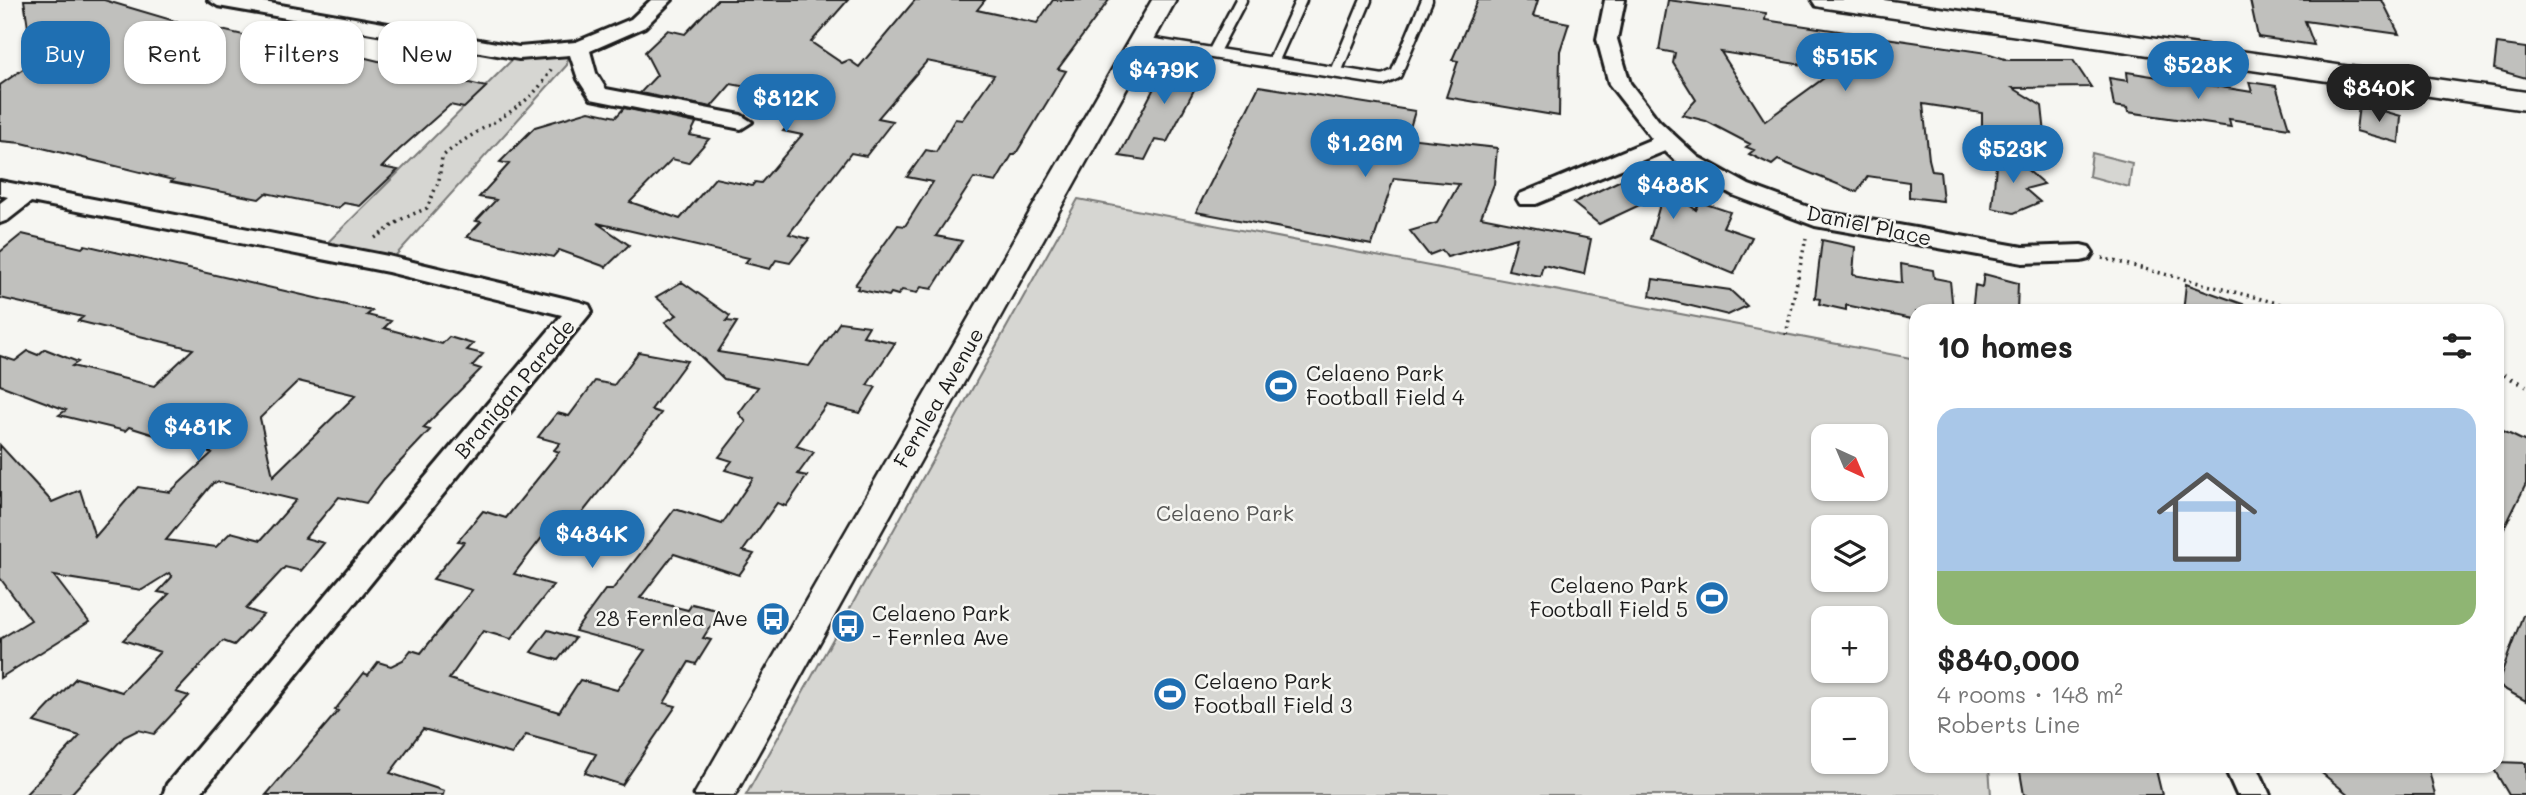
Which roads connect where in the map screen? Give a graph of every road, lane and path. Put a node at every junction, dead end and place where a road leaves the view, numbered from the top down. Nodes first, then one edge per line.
1 (218, 0) edge
2 (662, 0) edge
3 (1164, 0) edge
4 (1241, 0) edge
5 (1301, 0) edge
6 (1366, 0) edge
7 (1427, 0) edge
8 (1615, 0) edge
9 (1826, 0) edge
10 (269, 4) edge
11 (1142, 42) junction
12 (580, 48) junction
13 (557, 52) junction
14 (1213, 53) junction
15 (1273, 62) junction
16 (1336, 72) junction
17 (2526, 101) edge
18 (741, 122) dead end
19 (1668, 141) junction
20 (0, 188) edge
21 (26, 194) junction
22 (1528, 199) dead end
23 (0, 215) edge
24 (1811, 216) junction
25 (2081, 253) joint
26 (356, 258) junction
27 (2283, 304) edge
28 (1786, 335) dead end
29 (2504, 375) edge
30 (2526, 386) edge
31 (2243, 773) edge
32 (179, 795) edge
33 (714, 795) edge
34 (2254, 795) edge

1 - 10 street
2 - 12 street
3 - 11 street, Fernlea Avenue
4 - 14 lane
5 - 15 lane
6 - 16 lane
7 - 16 lane
8 - 19 street, Daniel Place
9 - 17 main road
10 - 13 street
11 - 14 lane
11 - 33 street, Fernlea Avenue
12 - 13 street
12 - 18 street
13 - 26 path
14 - 15 lane
15 - 16 lane
19 - 22 street
19 - 24 street, Daniel Place
20 - 21 street, Branigan Parade
21 - 23 street
21 - 26 street, Branigan Parade
24 - 25 street, Daniel Place
24 - 28 path
25 - 27 path
26 - 32 street, Branigan Parade
29 - 30 path
31 - 34 street

